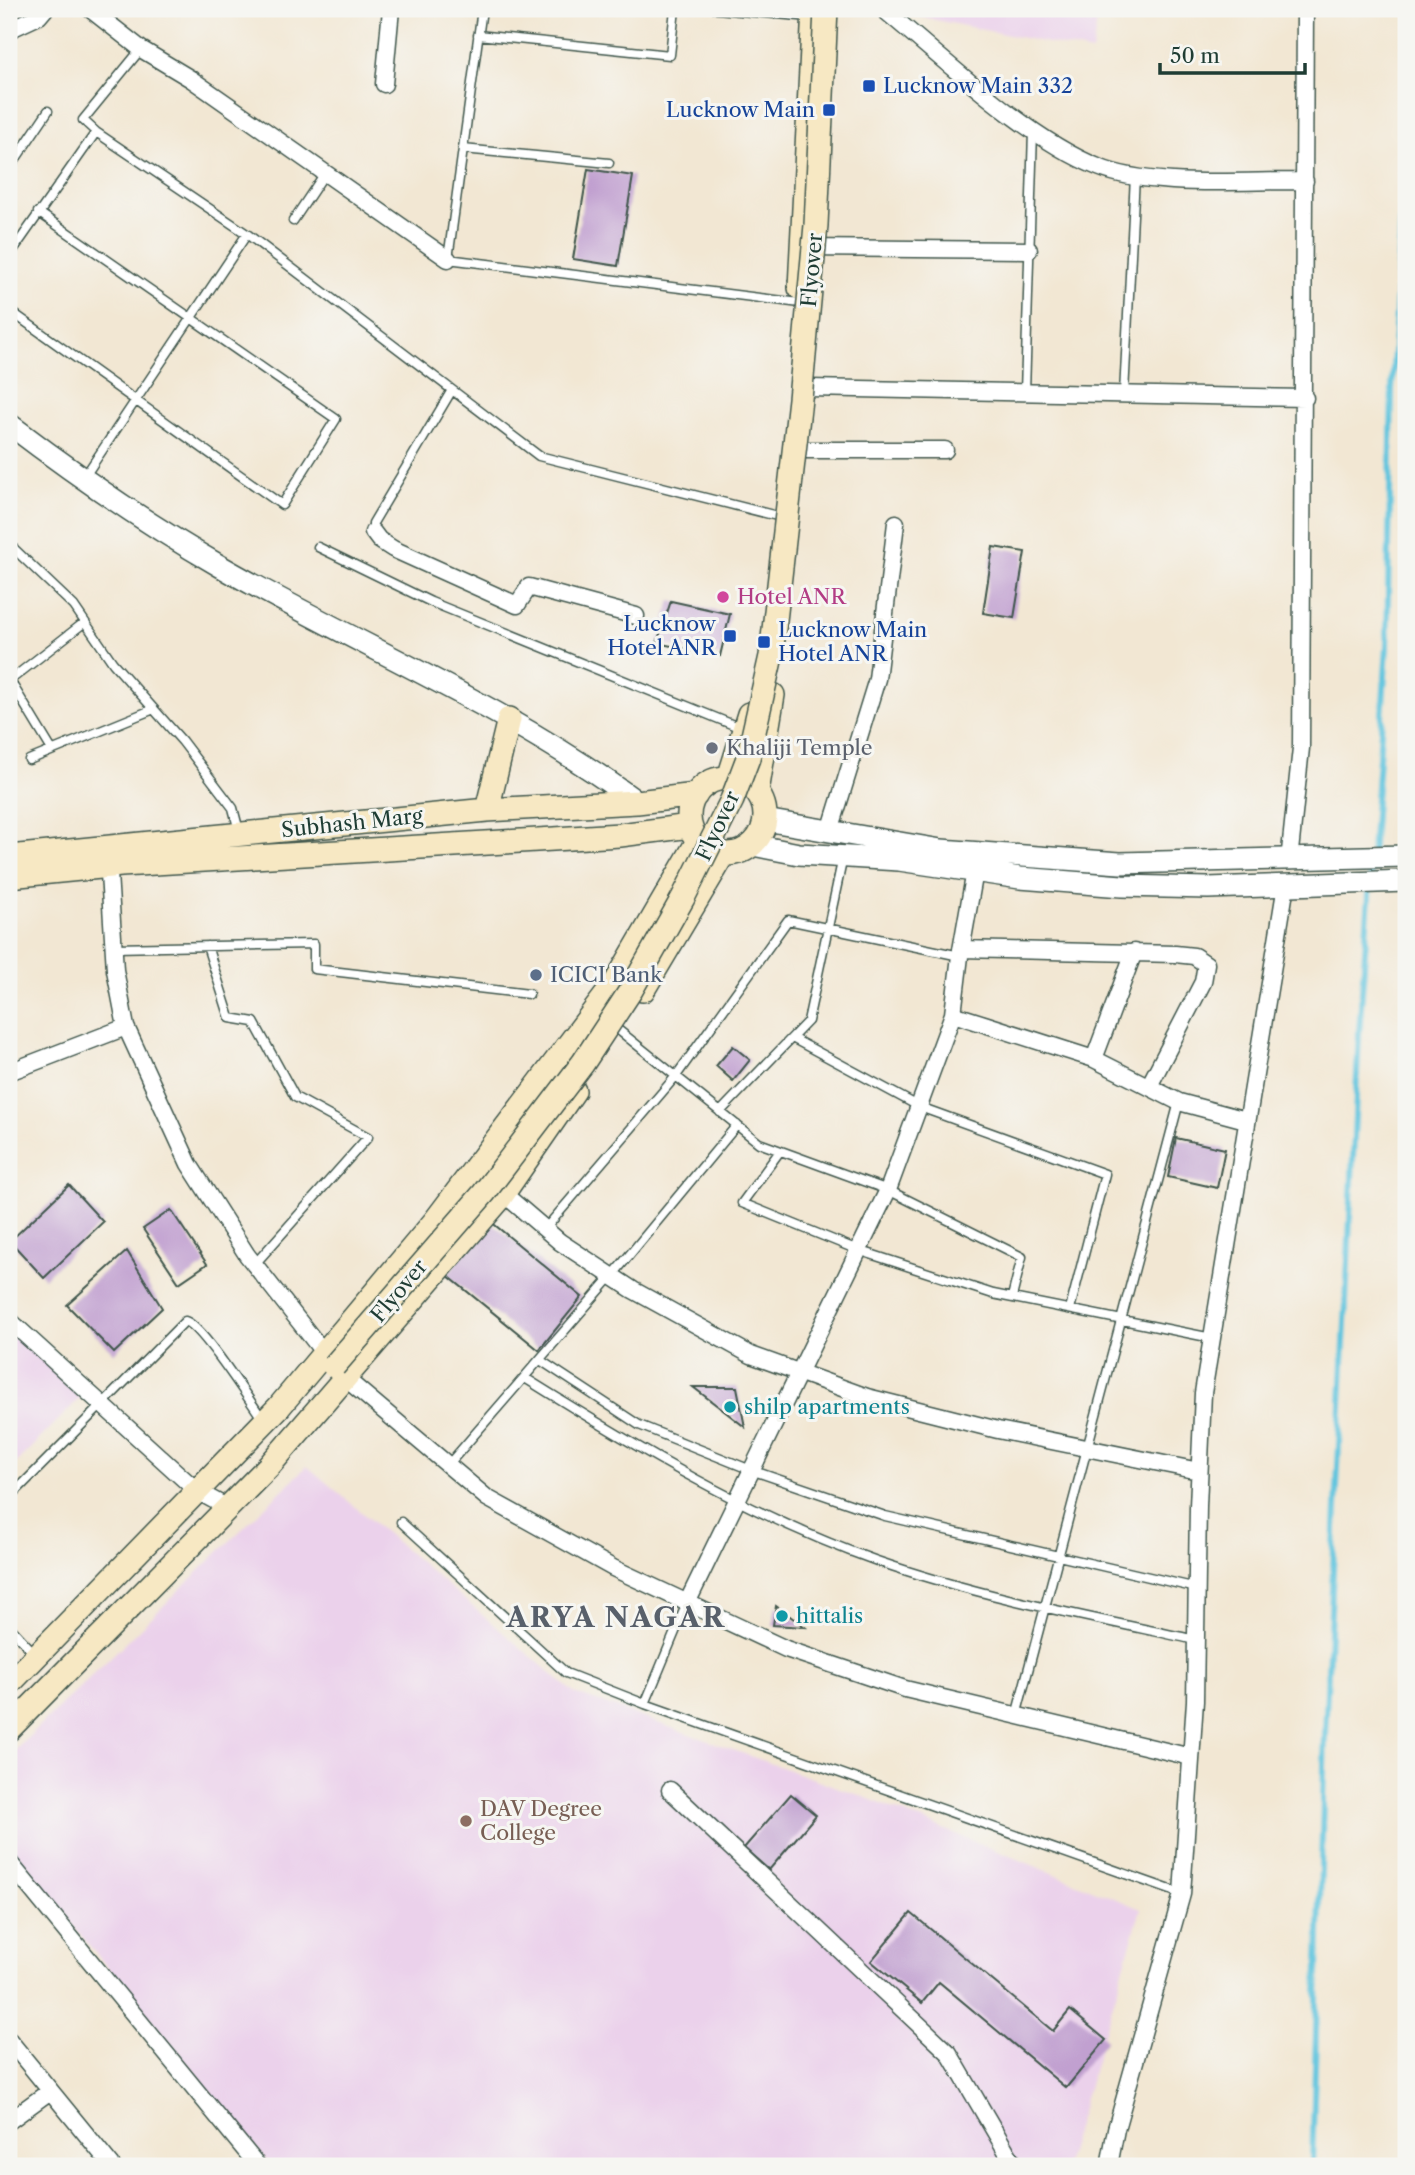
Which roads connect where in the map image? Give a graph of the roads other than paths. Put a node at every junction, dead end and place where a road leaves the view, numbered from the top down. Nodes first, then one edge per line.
1 (45, 9) edge
2 (90, 9) edge
3 (391, 9) edge
4 (482, 9) edge
5 (675, 9) edge
6 (716, 9) edge
7 (883, 9) edge
8 (1305, 9) edge
9 (822, 11) edge
10 (9, 30) edge
11 (478, 35) junction
12 (141, 49) junction
13 (384, 85) dead end
14 (48, 111) dead end
15 (1033, 131) junction
16 (96, 132) junction
17 (463, 149) junction
18 (609, 163) dead end
19 (9, 169) edge
20 (325, 173) junction
21 (1135, 176) junction
22 (1305, 180) junction
23 (38, 212) junction
24 (293, 221) dead end
25 (247, 234) junction
26 (813, 248) junction
27 (1029, 250) junction
28 (9, 256) edge
29 (448, 259) junction
30 (808, 304) junction
31 (9, 310) edge
32 (191, 318) junction
33 (809, 388) junction
34 (452, 390) junction
35 (1025, 392) junction
36 (1124, 394) junction
37 (1305, 398) junction
38 (136, 400) junction
39 (9, 424) edge
40 (803, 450) junction
41 (945, 450) dead end
42 (83, 479) junction
43 (777, 516) junction
44 (896, 523) dead end
45 (373, 532) joint
46 (9, 544) edge
47 (317, 547) dead end
48 (636, 616) dead end
49 (85, 622) junction
50 (9, 680) edge
51 (154, 709) junction
52 (509, 719) junction
53 (744, 730) junction
54 (52, 750) junction
55 (29, 760) dead end
56 (729, 778) junction
57 (757, 792) junction
58 (696, 795) junction
59 (637, 802) junction
60 (487, 810) junction
61 (765, 820) junction
62 (830, 831) junction
63 (694, 833) junction
64 (240, 834) junction
65 (752, 845) junction
66 (724, 854) junction
67 (9, 857) edge
68 (108, 857) junction
69 (843, 857) junction
70 (1405, 857) edge
71 (1289, 861) junction
72 (975, 871) junction
73 (9, 876) edge
74 (1405, 881) edge
75 (1286, 885) junction
76 (828, 929) junction
77 (206, 946) junction
78 (113, 948) junction
79 (1133, 952) junction
80 (960, 953) junction
81 (529, 994) dead end
82 (594, 1011) junction
83 (953, 1014) junction
84 (126, 1027) junction
85 (618, 1029) junction
86 (792, 1038) junction
87 (1094, 1059) junction
88 (9, 1072) edge
89 (676, 1076) junction
90 (1149, 1087) junction
91 (1179, 1102) junction
92 (920, 1107) junction
93 (720, 1112) junction
94 (1246, 1119) junction
95 (737, 1125) junction
96 (780, 1151) junction
97 (476, 1170) junction
98 (888, 1190) junction
99 (503, 1194) junction
100 (545, 1229) junction
101 (859, 1250) junction
102 (254, 1265) junction
103 (612, 1276) junction
104 (1012, 1297) junction
105 (1070, 1309) junction
106 (9, 1320) edge
107 (1121, 1320) junction
108 (1212, 1338) junction
109 (540, 1360) junction
110 (334, 1366) junction
111 (799, 1372) junction
112 (525, 1378) junction
113 (309, 1393) junction
114 (100, 1404) junction
115 (268, 1418) junction
116 (294, 1438) junction
117 (1087, 1448) junction
118 (448, 1465) junction
119 (751, 1470) junction
120 (1199, 1471) junction
121 (197, 1491) junction
122 (9, 1497) edge
123 (736, 1501) junction
124 (228, 1508) junction
125 (401, 1522) dead end
126 (1058, 1556) junction
127 (1197, 1588) junction
128 (688, 1603) junction
129 (1044, 1608) junction
130 (9, 1626) edge
131 (1196, 1640) junction
132 (36, 1655) junction
133 (9, 1684) edge
134 (645, 1704) junction
135 (1016, 1716) junction
136 (9, 1729) edge
137 (1191, 1757) junction
138 (670, 1790) dead end
139 (9, 1862) edge
140 (1182, 1894) junction
141 (9, 2040) edge
142 (50, 2091) junction
143 (9, 2121) edge
144 (112, 2166) edge
145 (258, 2166) edge
146 (1015, 2166) edge
147 (1109, 2166) edge

1 - 10 street
2 - 12 street
3 - 13 street
4 - 11 lane
5 - 11 lane
6 - 9 lane
7 - 15 street
8 - 22 street
9 - 26 main road
9 - 110 main road, Flyover, bridge
11 - 17 lane
12 - 16 lane
12 - 20 street
14 - 19 lane
15 - 21 street
15 - 27 lane
16 - 23 lane
16 - 25 lane
17 - 18 lane
17 - 29 lane
20 - 24 lane
20 - 29 street
21 - 22 street
21 - 36 lane
22 - 37 street
23 - 28 lane
23 - 32 lane
25 - 32 lane
25 - 34 lane
26 - 27 street
26 - 30 main road
27 - 35 lane
29 - 30 lane
30 - 33 main road
30 - 43 main road
31 - 38 lane
32 - 38 lane
32 - 38 lane
33 - 35 street
33 - 40 main road
34 - 43 lane
34 - 45 lane
35 - 36 street
36 - 37 street
37 - 71 street
38 - 42 lane
39 - 42 street
40 - 41 street
40 - 57 main road
42 - 52 street
43 - 53 main road
44 - 62 street
45 - 48 street
46 - 49 lane
47 - 53 lane
49 - 50 lane
49 - 51 lane
50 - 54 lane
51 - 54 lane
51 - 64 lane
52 - 59 street
52 - 60 main road
53 - 56 main road
54 - 55 lane
56 - 57 main road
56 - 58 main road
57 - 61 main road
58 - 59 main road, Subhash Marg
58 - 63 main road
59 - 60 main road, Subhash Marg
60 - 64 main road, Subhash Marg
61 - 62 street
61 - 65 main road
62 - 71 street
63 - 66 main road
63 - 68 main road
63 - 82 main road
64 - 68 main road, Subhash Marg
65 - 66 main road
65 - 69 street
66 - 85 main road
67 - 68 main road, Subhash Marg
68 - 73 main road
68 - 78 street
69 - 72 street
69 - 76 lane
70 - 71 street
72 - 75 street
72 - 80 street
74 - 75 street
75 - 94 street
76 - 80 lane
76 - 86 lane
76 - 89 lane
77 - 78 lane
77 - 81 lane
77 - 102 lane
78 - 84 street
79 - 80 street
79 - 87 street
79 - 90 street
80 - 83 street
82 - 85 lane
82 - 97 main road
83 - 87 street
83 - 92 street
84 - 88 street
84 - 102 street
85 - 89 lane
85 - 99 main road
86 - 92 lane
86 - 93 lane
87 - 90 street
89 - 93 lane
89 - 100 lane
90 - 91 street
91 - 94 street
91 - 107 lane
92 - 98 street
92 - 105 lane
93 - 95 lane
94 - 108 street
95 - 96 lane
95 - 103 lane
96 - 98 lane
96 - 101 lane
97 - 99 street
97 - 110 main road
98 - 101 street
98 - 104 lane
99 - 100 street
99 - 110 main road
100 - 103 street
101 - 104 lane
101 - 111 street
102 - 110 street
103 - 109 lane
103 - 111 street
104 - 105 lane
105 - 107 lane
106 - 114 street
107 - 108 lane
107 - 117 lane
108 - 120 street
109 - 112 lane
109 - 119 lane
110 - 113 main road, Flyover
110 - 115 main road
110 - 116 main road
110 - 118 street
111 - 117 street
111 - 119 street
112 - 118 lane
112 - 123 lane
113 - 115 main road, Flyover
113 - 116 main road, Flyover
114 - 115 lane
114 - 121 street
114 - 122 lane
115 - 121 main road
116 - 124 main road
117 - 120 street
117 - 126 lane
118 - 128 street
119 - 123 street
119 - 126 lane
120 - 127 street
121 - 124 street
121 - 132 main road
123 - 128 street
123 - 129 lane
124 - 136 main road
125 - 134 lane
126 - 127 lane
126 - 129 lane
127 - 131 street
128 - 134 lane
128 - 135 street
129 - 131 lane
129 - 135 lane
130 - 132 lane
131 - 137 street
132 - 133 main road
134 - 140 lane
135 - 137 street
137 - 140 street
138 - 146 street
139 - 145 street
140 - 147 street
141 - 142 street
142 - 143 street
142 - 144 street

